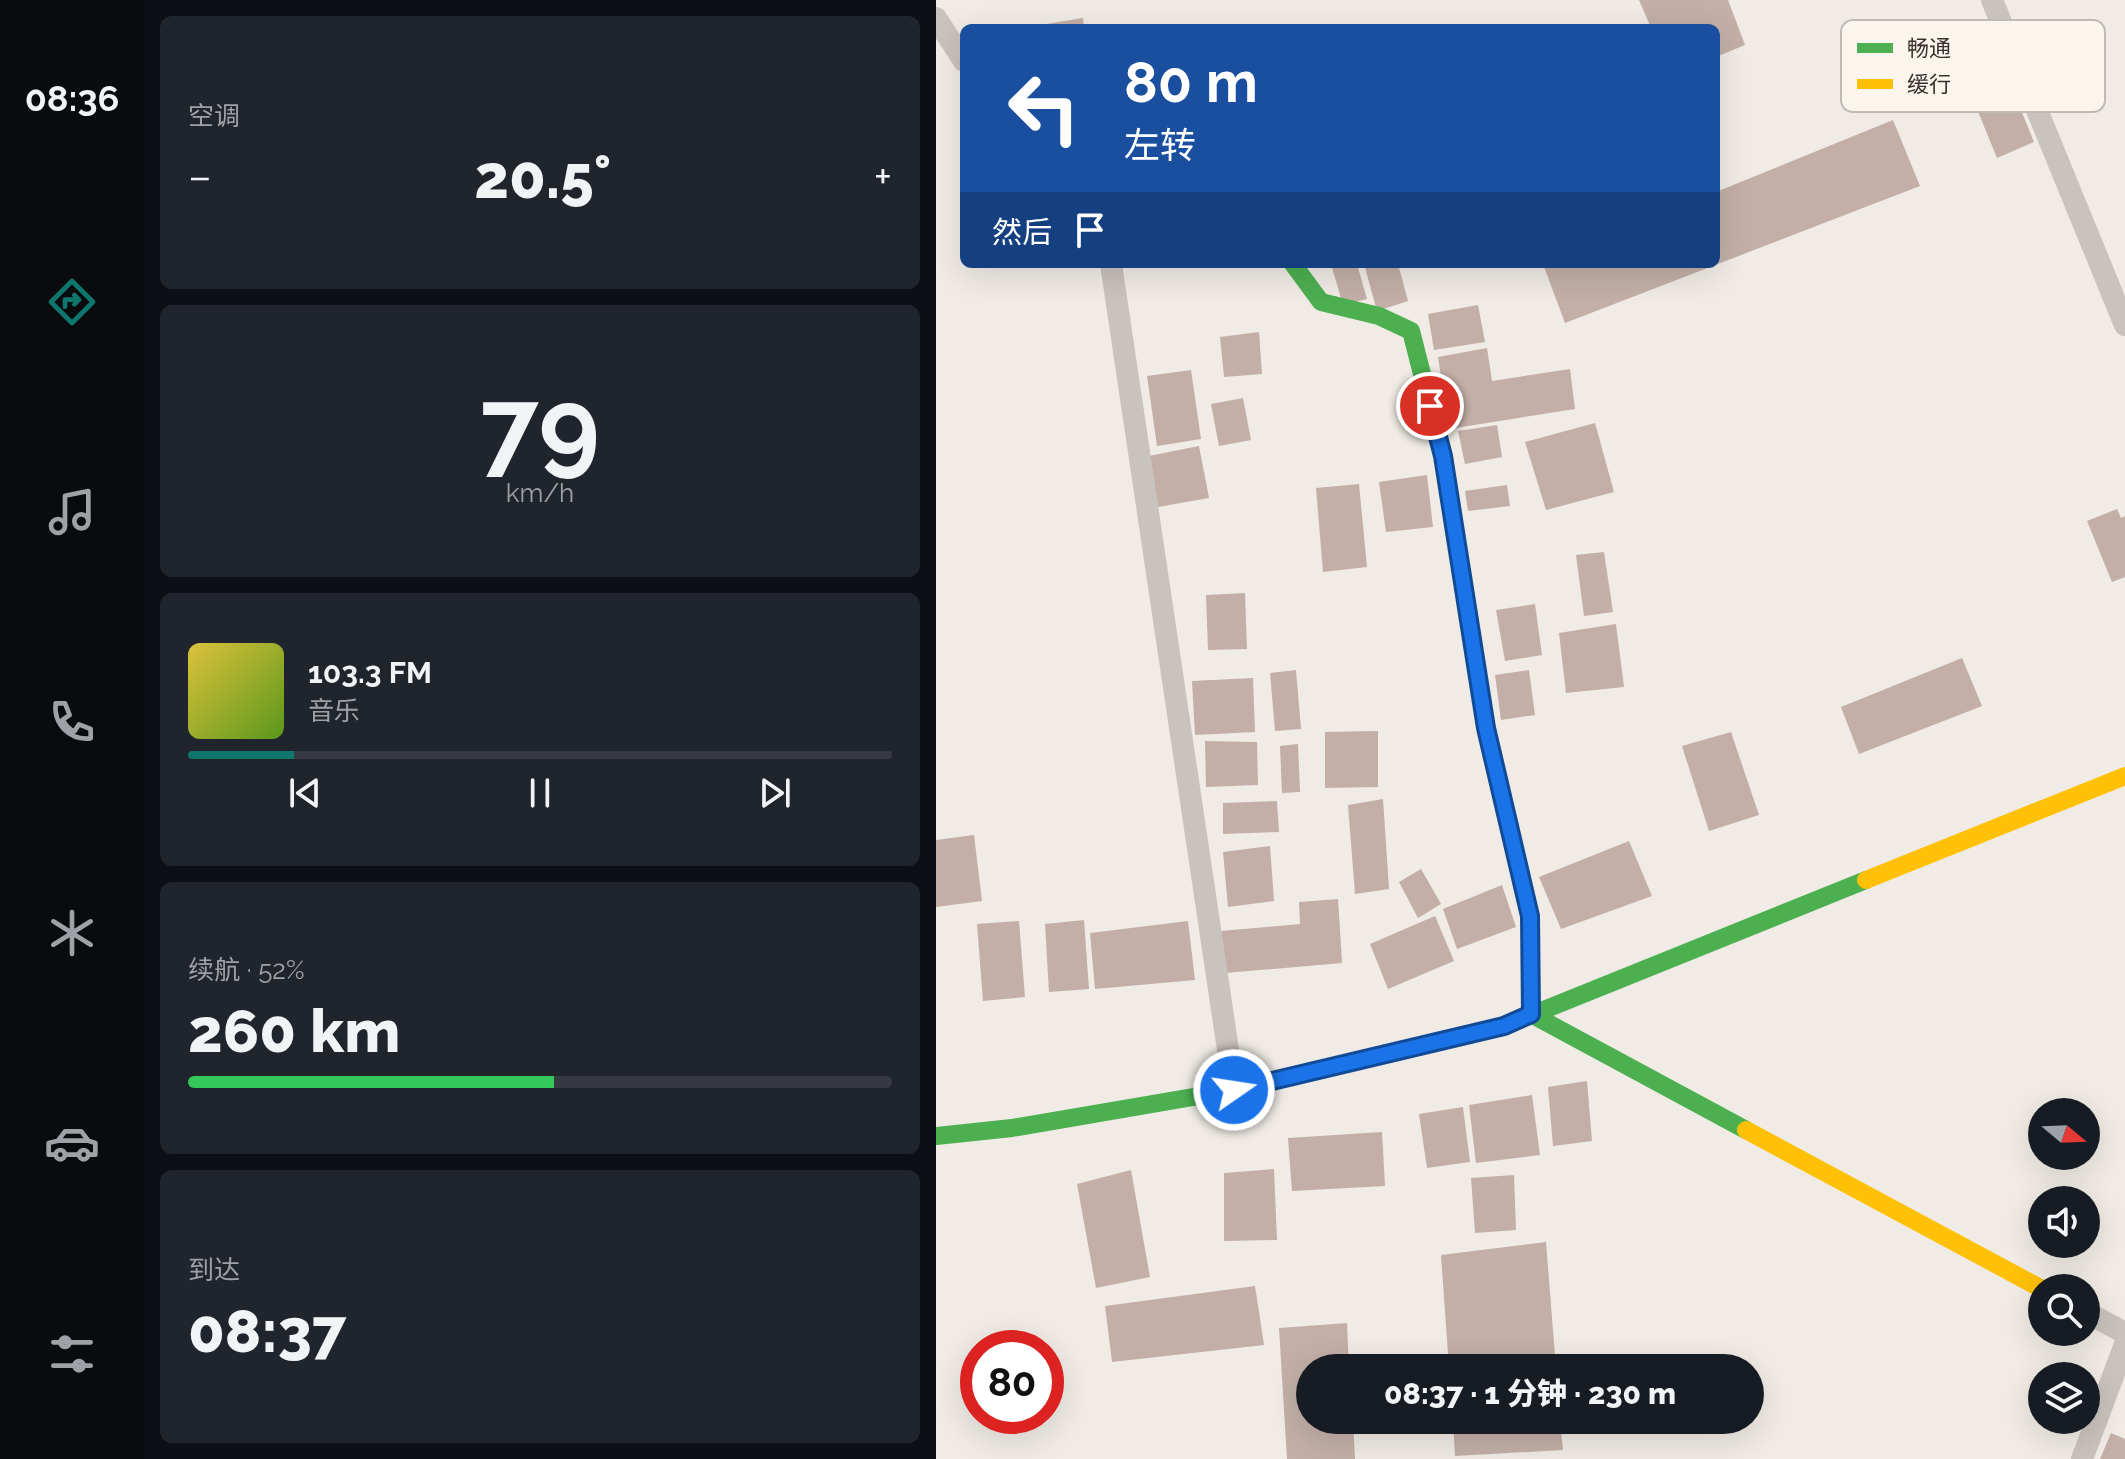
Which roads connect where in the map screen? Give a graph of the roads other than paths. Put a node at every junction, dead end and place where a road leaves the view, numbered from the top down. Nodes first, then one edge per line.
1 (1992, 0) edge
2 (936, 18) edge
3 (2000, 20) edge
4 (960, 55) edge
5 (2038, 112) edge
6 (1112, 268) edge
7 (1296, 268) edge
8 (2125, 325) edge
9 (2125, 776) edge
10 (1531, 1014) junction
11 (1234, 1090) junction
12 (936, 1136) edge
13 (2028, 1281) edge
14 (2100, 1320) edge
15 (2125, 1333) edge
16 (2125, 1344) edge
17 (2082, 1459) edge

1 - 3 street
2 - 4 street
5 - 8 street
6 - 11 street
7 - 10 main road
9 - 10 main road
10 - 11 main road
10 - 13 main road
11 - 12 main road
14 - 15 street
16 - 17 street

